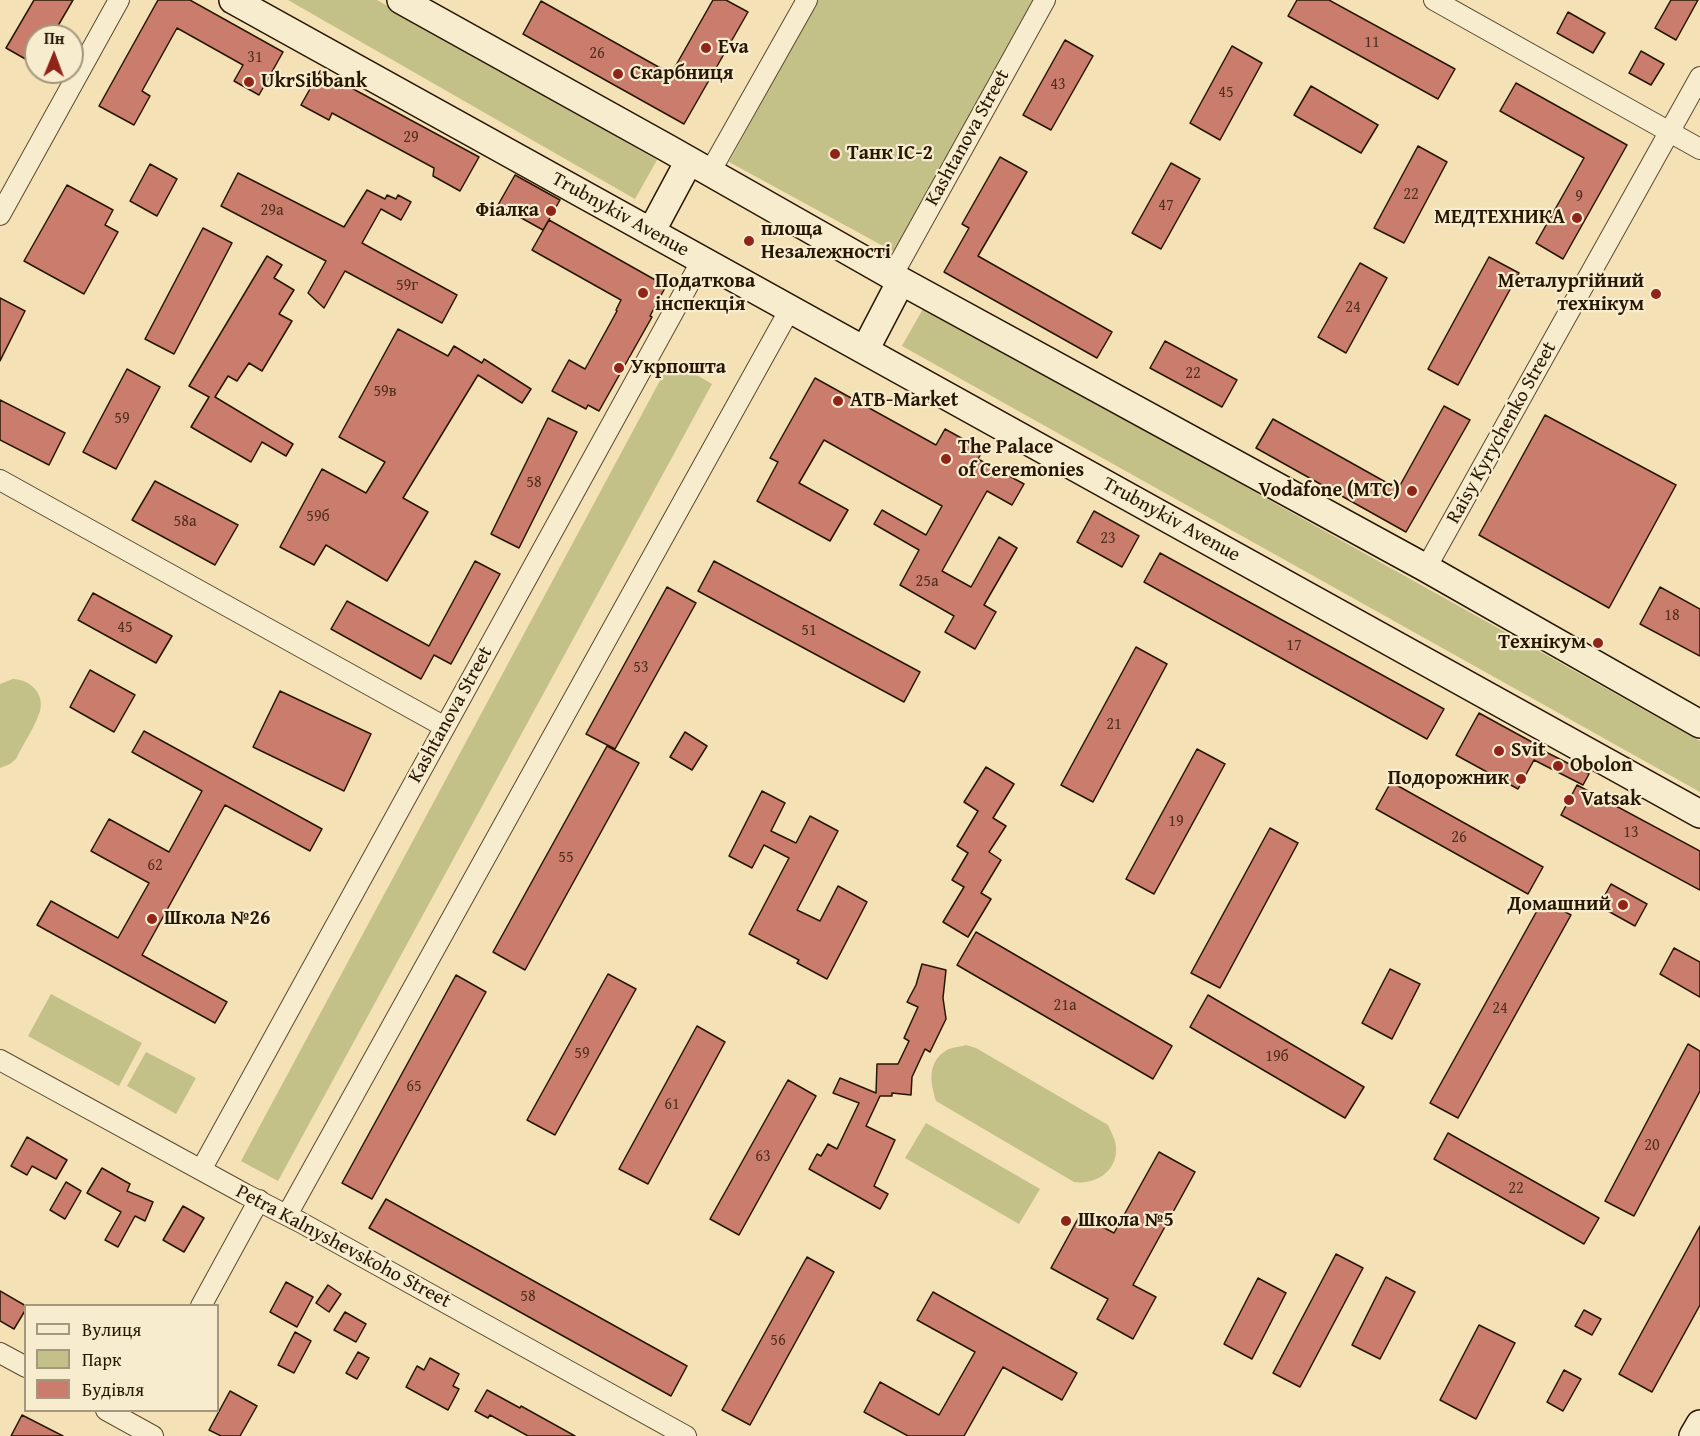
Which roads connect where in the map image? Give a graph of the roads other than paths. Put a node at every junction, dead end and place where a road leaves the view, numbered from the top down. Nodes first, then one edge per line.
1 (119, 0) edge
2 (233, 0) edge
3 (401, 0) edge
4 (807, 0) edge
5 (1045, 0) edge
6 (1434, 0) edge
7 (1469, 9) edge
8 (1700, 77) edge
9 (1671, 132) junction
10 (1700, 148) edge
11 (700, 167) junction
12 (0, 215) edge
13 (651, 232) junction
14 (702, 260) junction
15 (897, 279) junction
16 (790, 309) junction
17 (865, 350) junction
18 (0, 480) edge
19 (1426, 568) junction
20 (1700, 724) edge
21 (444, 727) junction
22 (1700, 814) edge
23 (0, 1060) edge
24 (201, 1170) junction
25 (259, 1200) junction
26 (287, 1215) junction
27 (202, 1304) edge
28 (0, 1353) edge
29 (24, 1366) edge
30 (110, 1412) edge
31 (136, 1424) edge
32 (1700, 1424) edge
33 (153, 1436) edge
34 (686, 1436) edge
35 (1693, 1436) edge

1 - 12 street
2 - 13 main road, Trubnykiv Avenue
3 - 11 main road
4 - 11 street
5 - 15 street, Kashtanova Street
6 - 7 street
7 - 9 street
8 - 9 street, Raisy Kyrychenko Street
9 - 10 street
9 - 19 street, Raisy Kyrychenko Street
11 - 13 main road
11 - 15 main road
13 - 14 main road, Trubnykiv Avenue
14 - 16 main road, Trubnykiv Avenue
14 - 21 street, Kashtanova Street
15 - 17 main road
15 - 19 main road
16 - 17 main road, Trubnykiv Avenue
16 - 26 street
17 - 22 main road, Trubnykiv Avenue
18 - 21 street
19 - 20 main road
21 - 24 street, Kashtanova Street
23 - 24 street, Petra Kalnyshevskoho Street
24 - 25 street, Petra Kalnyshevskoho Street
25 - 26 street, Petra Kalnyshevskoho Street
25 - 27 street
26 - 34 street, Petra Kalnyshevskoho Street
28 - 29 street
30 - 31 street
31 - 33 street
32 - 35 main road

